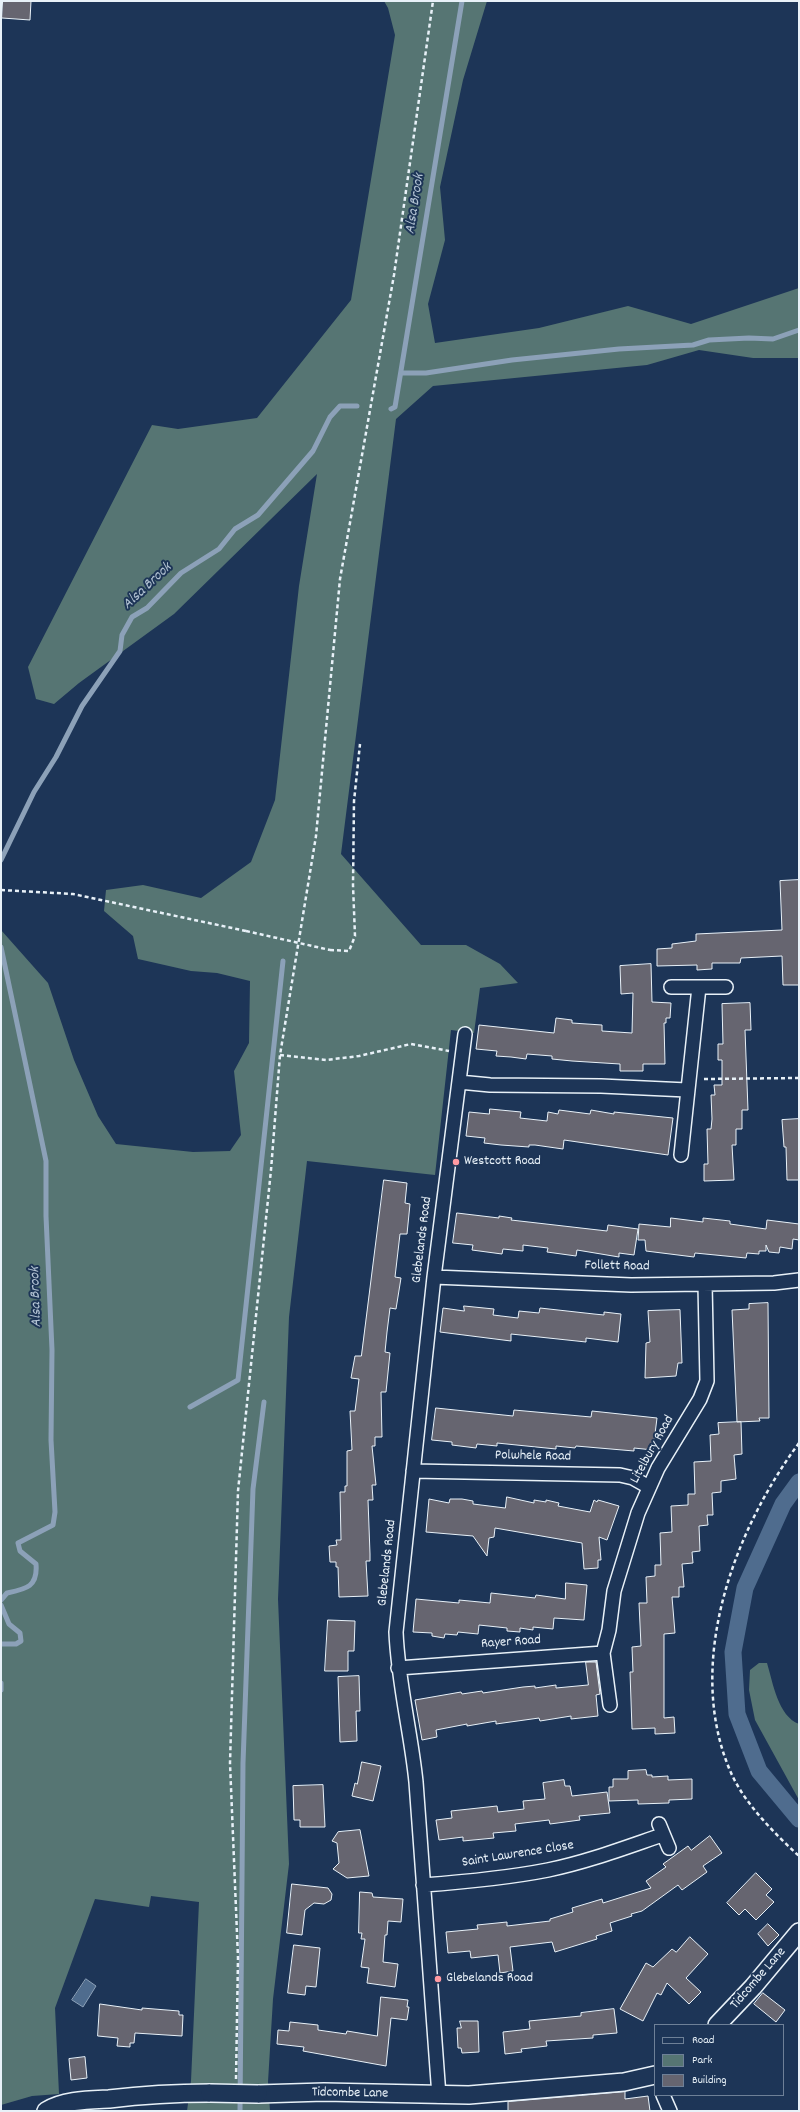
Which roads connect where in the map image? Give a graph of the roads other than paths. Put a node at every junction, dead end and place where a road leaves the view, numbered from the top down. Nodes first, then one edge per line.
1 (670, 987) dead end
2 (699, 987) junction
3 (726, 987) dead end
4 (466, 1034) dead end
5 (459, 1082) junction
6 (688, 1085) junction
7 (681, 1155) dead end
8 (434, 1277) junction
9 (799, 1280) edge
10 (704, 1284) junction
11 (413, 1471) junction
12 (649, 1487) junction
13 (603, 1653) junction
14 (398, 1668) junction
15 (610, 1705) dead end
16 (669, 1848) dead end
17 (423, 1885) junction
18 (799, 1932) edge
19 (718, 2024) edge
20 (654, 2076) edge
21 (439, 2096) junction
22 (663, 2096) edge
23 (46, 2111) edge
24 (670, 2111) edge

1 - 2 street
2 - 3 street
2 - 6 street
4 - 5 street, Glebelands Road
5 - 6 street
5 - 8 street, Glebelands Road
6 - 7 street
8 - 10 street, Follett Road
8 - 11 street, Glebelands Road
9 - 10 street, Follett Road
10 - 12 street, Litelbury Road
11 - 12 street, Polwhele Road
11 - 14 street, Glebelands Road
12 - 13 street, Litelbury Road
13 - 14 street, Rayer Road
13 - 15 street
14 - 17 street, Glebelands Road
16 - 17 street, Saint Lawrence Close
17 - 21 street, Glebelands Road
18 - 19 street, Tidcombe Lane
20 - 21 street, Tidcombe Lane
21 - 23 street, Tidcombe Lane, bridge
22 - 24 street

